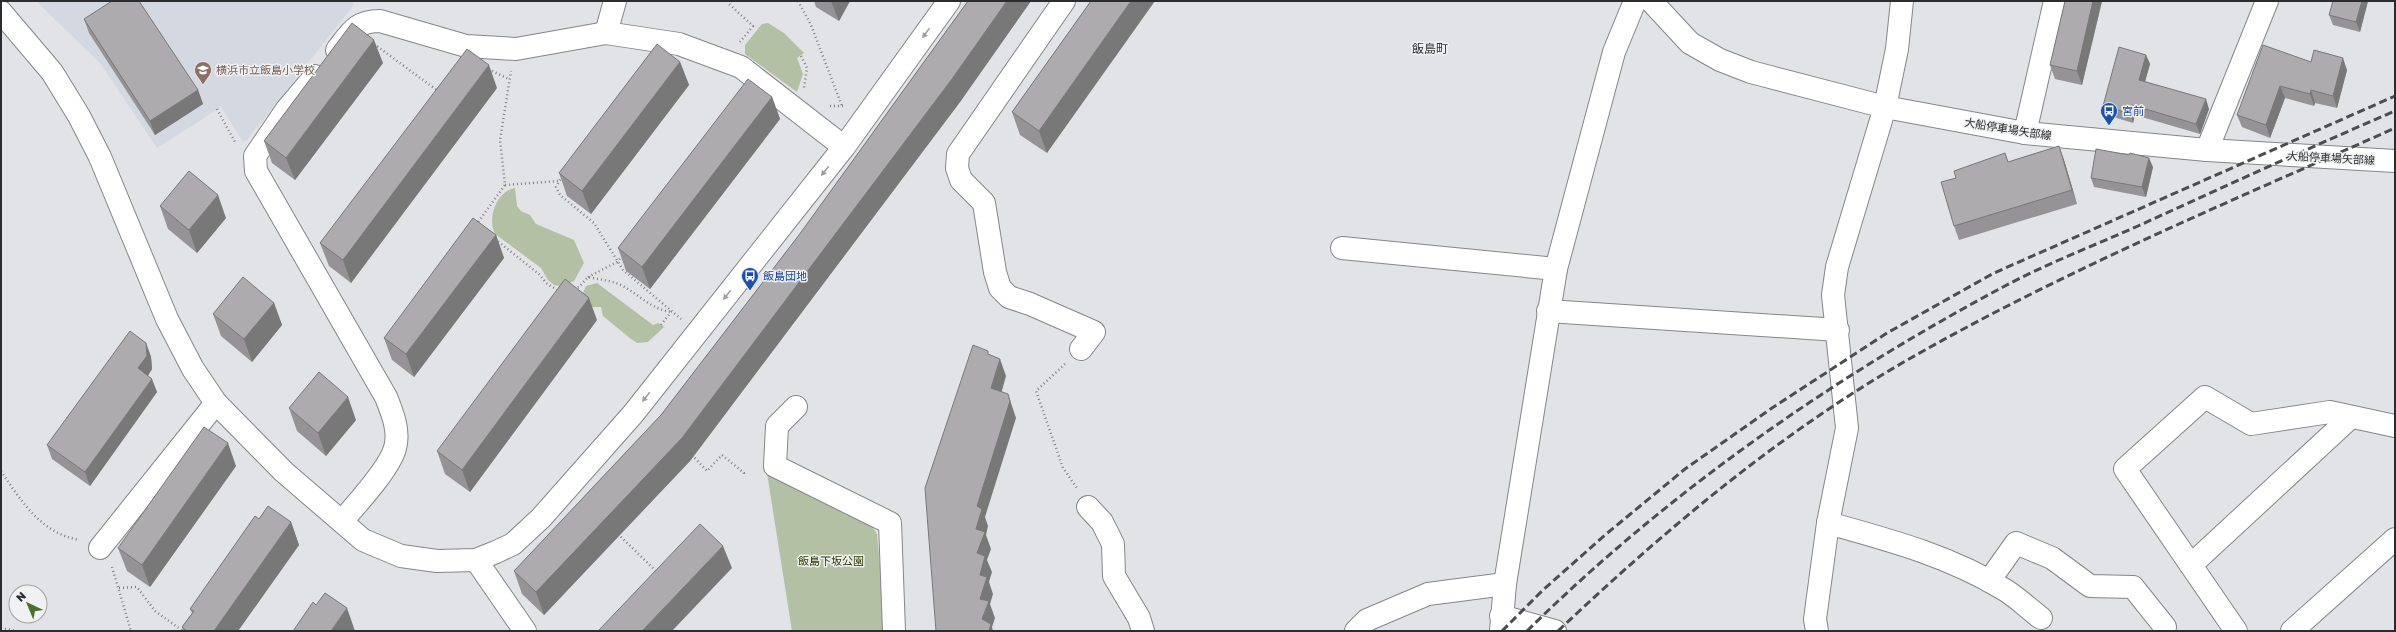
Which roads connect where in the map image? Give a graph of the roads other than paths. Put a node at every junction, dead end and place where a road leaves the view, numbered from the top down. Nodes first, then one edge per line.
1 (615, 1) edge
2 (949, 1) edge
3 (1064, 1) edge
4 (1635, 1) edge
5 (1651, 1) edge
6 (1902, 1) edge
7 (2055, 1) edge
8 (2267, 1) edge
9 (1, 12) edge
10 (606, 33) junction
11 (1885, 107) junction
12 (2025, 133) junction
13 (844, 147) junction
14 (2207, 150) junction
15 (2395, 161) edge
16 (1342, 248) dead end
17 (1556, 269) junction
18 (1548, 311) junction
19 (1838, 330) junction
20 (1081, 349) dead end
21 (216, 403) junction
22 (796, 407) dead end
23 (2351, 417) junction
24 (2395, 426) edge
25 (1088, 507) road end
26 (342, 521) junction
27 (1828, 523) junction
28 (2395, 539) edge
29 (100, 548) road end
30 (476, 560) junction
31 (2191, 566) junction
32 (1989, 581) junction
33 (1505, 584) junction
34 (2041, 618) dead end
35 (1501, 624) edge
36 (526, 631) edge
37 (894, 631) edge
38 (1143, 631) edge
39 (1356, 631) edge
40 (1555, 631) edge
41 (1817, 631) edge
42 (2164, 631) edge
43 (2236, 631) edge
44 (2292, 631) edge

1 - 10 street
2 -> 13 street
3 - 20 street
4 - 17 street
5 - 11 street, 大船停車場矢部線
6 - 11 street
7 - 12 street
8 - 14 street
9 - 21 street
10 - 13 street
10 - 26 street
11 - 12 street, 大船停車場矢部線
11 - 19 street
12 - 14 street, 大船停車場矢部線
13 -> 30 street
14 - 15 street, 大船停車場矢部線
16 - 17 street
17 - 18 street
18 - 19 street
18 - 33 street
19 - 27 street
21 - 26 street
21 - 29 street
22 - 37 street
23 - 24 street
23 - 31 street
23 - 31 street
25 - 38 street
26 - 30 street
27 - 32 street
27 - 41 street
28 - 44 street
30 - 36 street
31 - 43 street
32 - 34 street
32 - 42 street
33 - 35 street
33 - 39 street
35 - 40 street

